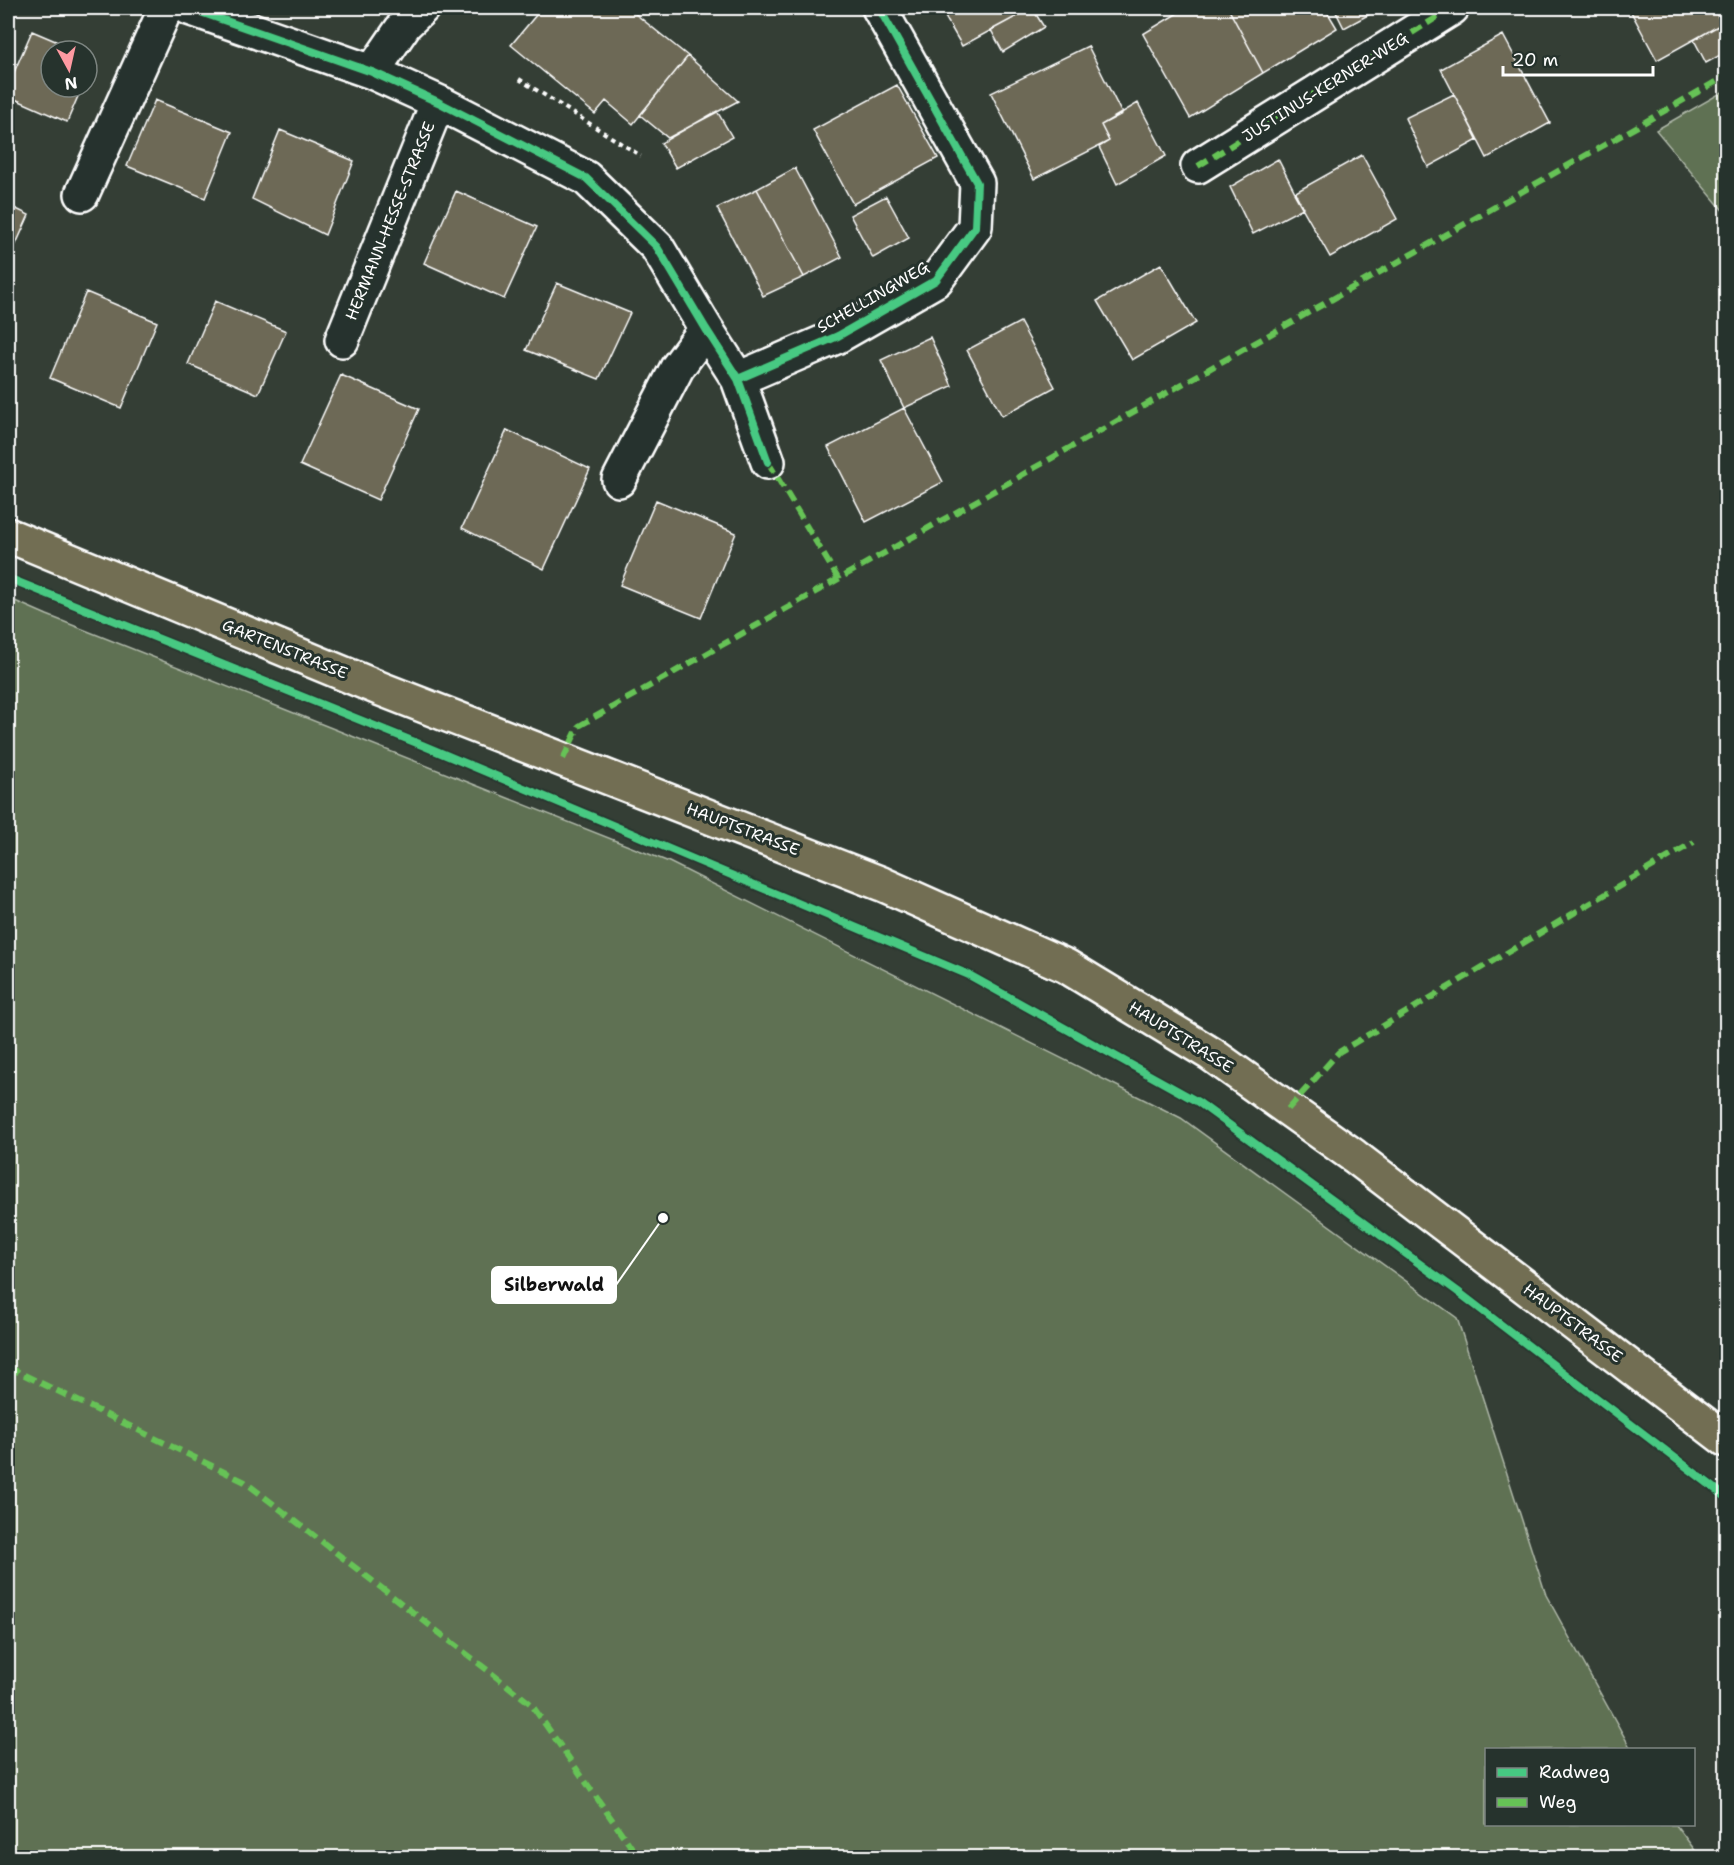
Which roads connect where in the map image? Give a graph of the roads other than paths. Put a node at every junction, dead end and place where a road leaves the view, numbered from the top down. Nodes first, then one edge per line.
1 (166, 8) edge
2 (189, 8) edge
3 (422, 8) edge
4 (879, 8) edge
5 (1452, 8) edge
6 (372, 72) junction
7 (438, 102) junction
8 (1198, 166) dead end
9 (82, 194) dead end
10 (706, 329) junction
11 (342, 340) dead end
12 (738, 378) junction
13 (768, 462) dead end
14 (619, 480) dead end
15 (8, 535) edge
16 (563, 759) joint
17 (1726, 1440) edge

1 - 9 street
2 - 6 street, HERMANN-HESSE-STRASSE
3 - 6 street
4 - 12 street, SCHELLINGWEG
5 - 8 street, JUSTINUS-KERNER-WEG
6 - 7 street, HERMANN-HESSE-STRASSE
7 - 10 street, HERMANN-HESSE-STRASSE
7 - 11 street, HERMANN-HESSE-STRASSE
10 - 12 street, HERMANN-HESSE-STRASSE
10 - 14 street
12 - 13 street, HERMANN-HESSE-STRASSE
15 - 16 main road, GARTENSTRASSE
16 - 17 main road, HAUPTSTRASSE

